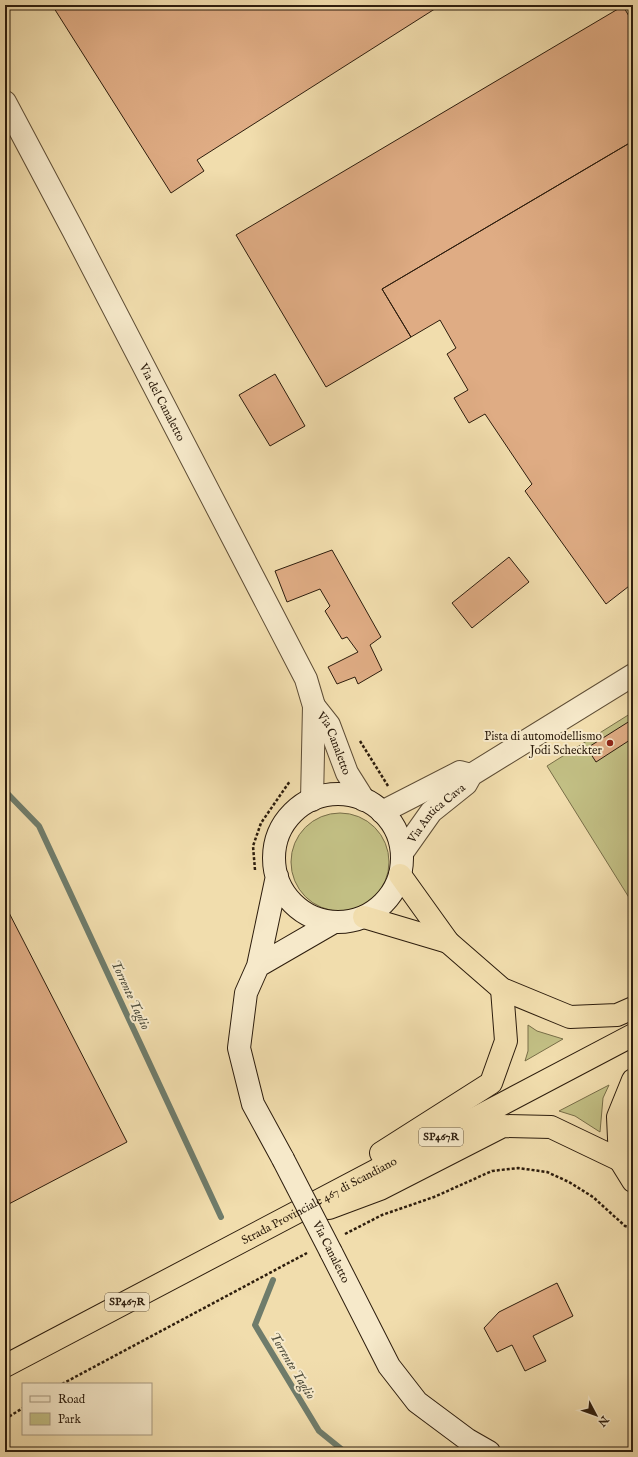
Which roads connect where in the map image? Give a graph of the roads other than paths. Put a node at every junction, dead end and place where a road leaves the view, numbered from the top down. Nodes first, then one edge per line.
1 (5, 102) edge
2 (633, 675) edge
3 (314, 706) junction
4 (471, 775) junction
5 (312, 800) junction
6 (373, 806) junction
7 (402, 853) junction
8 (400, 875) junction
9 (277, 876) junction
10 (364, 917) junction
11 (334, 922) junction
12 (448, 942) junction
13 (258, 966) junction
14 (502, 989) junction
15 (633, 1008) edge
16 (633, 1035) edge
17 (633, 1080) edge
18 (620, 1160) junction
19 (633, 1181) edge
20 (248, 1238) junction
21 (5, 1366) edge
22 (489, 1452) edge

1 - 3 street, Via del Canaletto
2 - 4 street, Via Antica Cava
3 - 5 street, Via Canaletto
3 - 6 street, Via Canaletto
4 - 6 street, Via Antica Cava
4 - 7 street, Via Antica Cava
5 - 6 street
5 - 9 street
6 - 7 street
7 - 8 street
8 - 10 street
8 - 12 highway
9 - 11 street
9 - 13 street, Via Canaletto
10 - 11 street
10 - 12 highway
11 - 13 street
12 - 14 highway
13 - 22 street, Via Canaletto, bridge
14 - 15 highway
14 - 20 highway
16 - 20 highway, Strada Provinciale 467 di Scandiano / SP467R
17 - 18 highway
18 - 19 highway
18 - 20 highway
20 - 21 highway, Strada Provinciale 467 di Scandiano / SP467R

